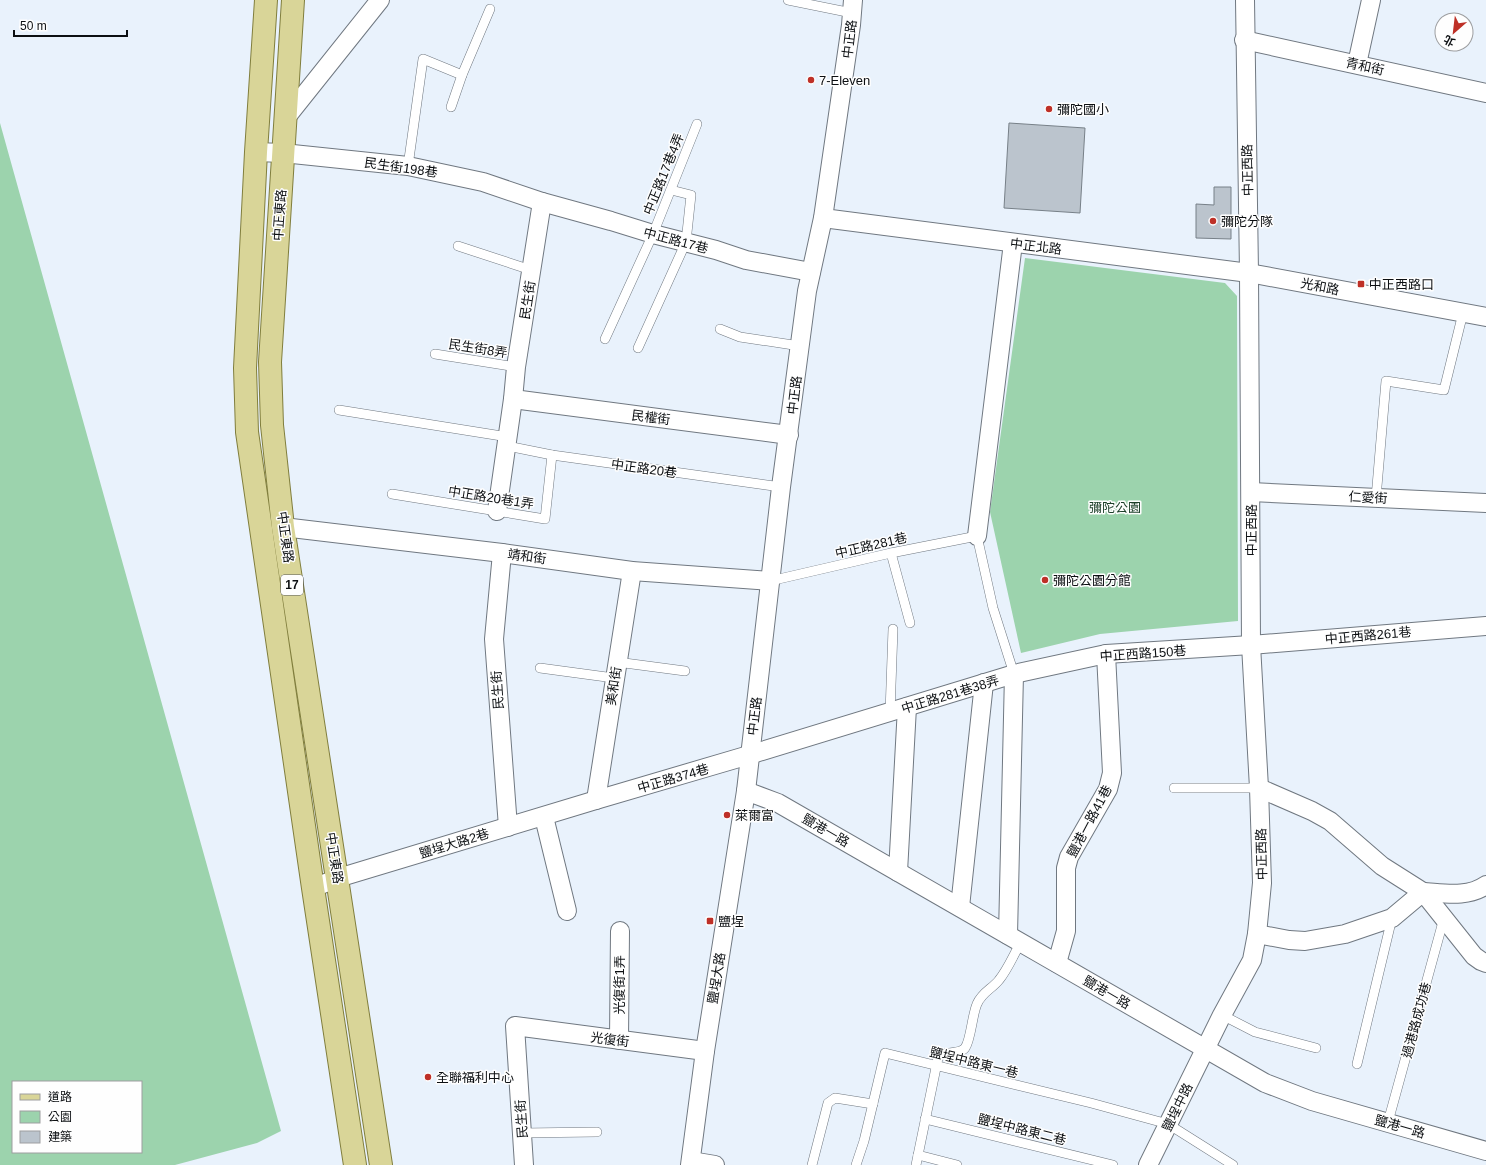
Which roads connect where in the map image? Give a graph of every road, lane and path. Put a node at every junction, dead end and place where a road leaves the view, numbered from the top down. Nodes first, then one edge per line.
1 (266, 0) edge
2 (293, 0) edge
3 (380, 0) edge
4 (788, 0) edge
5 (1245, 0) edge
6 (1371, 0) edge
7 (853, 6) edge
8 (490, 9) dead end
9 (1244, 40) junction
10 (1356, 64) junction
11 (462, 75) junction
12 (1486, 93) edge
13 (451, 107) dead end
14 (285, 119) junction
15 (697, 124) dead end
16 (256, 152) junction
17 (284, 153) junction
18 (408, 166) junction
19 (671, 190) junction
20 (542, 202) junction
21 (823, 218) junction
22 (653, 234) junction
23 (686, 242) junction
24 (1013, 243) junction
25 (458, 246) dead end
26 (532, 270) junction
27 (811, 272) junction
28 (1249, 273) junction
29 (1463, 313) junction
30 (1486, 317) edge
31 (720, 329) dead end
32 (605, 339) dead end
33 (800, 346) junction
34 (638, 348) dead end
35 (435, 354) dead end
36 (516, 368) junction
37 (513, 399) junction
38 (339, 410) dead end
39 (789, 435) junction
40 (508, 441) junction
41 (552, 455) junction
42 (782, 487) junction
43 (1251, 492) junction
44 (392, 494) dead end
45 (1376, 498) junction
46 (1486, 503) edge
47 (498, 511) junction
48 (283, 527) junction
49 (977, 536) junction
50 (502, 553) junction
51 (891, 553) junction
52 (632, 571) junction
53 (770, 581) junction
54 (910, 623) dead end
55 (1486, 626) edge
56 (892, 629) dead end
57 (1251, 645) junction
58 (1106, 654) junction
59 (540, 668) dead end
60 (616, 670) junction
61 (685, 671) dead end
62 (1014, 674) junction
63 (984, 683) junction
64 (907, 707) junction
65 (890, 712) junction
66 (749, 756) junction
67 (1174, 788) dead end
68 (1259, 788) junction
69 (746, 791) junction
70 (596, 800) junction
71 (544, 817) junction
72 (508, 827) junction
73 (898, 872) junction
74 (338, 878) junction
75 (1486, 885) edge
76 (313, 888) junction
77 (1423, 892) junction
78 (960, 907) junction
79 (567, 911) dead end
80 (1392, 918) junction
81 (1444, 918) junction
82 (620, 931) dead end
83 (1257, 934) junction
84 (1014, 938) junction
85 (1057, 963) junction
86 (1486, 963) edge
87 (1222, 1015) junction
88 (515, 1026) joint
89 (619, 1040) junction
90 (1206, 1048) junction
91 (1316, 1048) dead end
92 (705, 1051) junction
93 (1357, 1064) dead end
94 (936, 1066) junction
95 (873, 1104) junction
96 (925, 1119) junction
97 (1388, 1122) junction
98 (1168, 1124) junction
99 (597, 1132) dead end
100 (522, 1134) junction
101 (1486, 1151) edge
102 (918, 1155) junction
103 (690, 1163) edge
104 (355, 1165) edge
105 (381, 1165) edge
106 (524, 1165) edge
107 (715, 1165) edge
108 (812, 1165) edge
109 (856, 1165) edge
110 (916, 1165) edge
111 (956, 1165) edge
112 (1113, 1165) edge
113 (1148, 1165) edge
114 (1233, 1165) edge

1 - 16 main road, 中正東路 / 17
2 - 14 main road, 中正東路 / 17
3 - 14 street
4 - 7 lane
5 - 9 street, 中正西路
6 - 10 street
7 - 21 street, 中正路
8 - 11 lane
9 - 10 street, 青和街
9 - 28 street, 中正西路
10 - 12 street, 青和街
11 - 13 lane
11 - 18 lane
14 - 17 main road, 中正東路 / 17
15 - 19 lane, 中正路17巷4弄
16 - 17 street, 民生街198巷
16 - 76 main road, 中正東路 / 17
17 - 18 street, 民生街198巷
17 - 48 main road, 中正東路 / 17
18 - 20 street, 民生街198巷
19 - 22 lane, 中正路17巷4弄
19 - 23 lane
20 - 22 street, 中正路17巷
20 - 26 street, 民生街
21 - 24 street, 中正北路
21 - 27 street, 中正路
22 - 23 street, 中正路17巷
22 - 32 lane, 中正路17巷4弄
23 - 27 street, 中正路17巷
23 - 34 lane
24 - 28 street, 中正北路
24 - 49 street
25 - 26 lane
26 - 36 street, 民生街
27 - 33 street, 中正路
28 - 29 street, 光和路
28 - 43 street, 中正西路
29 - 30 street, 光和路
29 - 45 lane
31 - 33 lane
33 - 39 street, 中正路
35 - 36 lane, 民生街8弄
36 - 37 street, 民生街
37 - 39 street, 民權街
37 - 40 street
38 - 40 lane, 中正路20巷
39 - 42 street, 中正路
40 - 41 lane, 中正路20巷
40 - 47 street
41 - 42 lane, 中正路20巷
41 - 47 lane, 中正路20巷1弄
42 - 53 street, 中正路
43 - 45 street, 仁愛街
43 - 57 street, 中正西路
44 - 47 lane, 中正路20巷1弄
45 - 46 street, 仁愛街
48 - 50 street, 靖和街
48 - 74 main road, 中正東路 / 17
49 - 51 lane, 中正路281巷
49 - 62 lane, 中正路281巷38弄
50 - 52 street, 靖和街
50 - 72 street, 民生街
51 - 53 lane, 中正路281巷
51 - 54 lane
52 - 53 street, 靖和街
52 - 60 street, 美和街
53 - 66 street, 中正路
55 - 57 street, 中正西路261巷
56 - 65 lane
57 - 58 street, 中正西路150巷
57 - 68 street, 中正西路
58 - 62 street, 中正西路150巷
58 - 85 street, 鹽港一路41巷
59 - 60 lane
60 - 61 lane
60 - 70 street, 美和街
62 - 63 street, 中正路281巷38弄
62 - 84 street
63 - 64 street, 中正路281巷38弄
63 - 78 street
64 - 65 street, 中正路281巷38弄
64 - 73 street
65 - 66 street, 中正路281巷38弄
66 - 69 street, 中正路
66 - 70 street, 中正路374巷
67 - 68 lane
68 - 77 street
68 - 83 street, 中正西路
69 - 73 street, 鹽港一路
69 - 92 street, 鹽埕大路
70 - 71 street, 鹽埕大路2巷
71 - 72 street, 鹽埕大路2巷
71 - 79 street
72 - 74 street, 鹽埕大路2巷
73 - 78 street, 鹽港一路
74 - 76 street, 鹽埕大路2巷
74 - 105 main road, 中正東路 / 17
75 - 77 street
76 - 104 main road, 中正東路 / 17
77 - 80 street
77 - 81 street
78 - 84 street, 鹽港一路
80 - 83 street
80 - 93 lane
81 - 86 street
81 - 97 lane, 過港路成功巷
82 - 89 street, 光復街1弄
83 - 87 street, 中正西路
84 - 85 street, 鹽港一路
84 - 94 lane
85 - 90 street, 鹽港一路
87 - 90 street, 中正西路
87 - 91 lane
88 - 89 street, 光復街
88 - 100 street, 民生街
89 - 92 street, 光復街
90 - 97 street, 鹽港一路
90 - 98 street, 鹽埕中路
92 - 103 street, 鹽埕大路
94 - 95 lane, 鹽埕中路東一巷
94 - 96 lane
94 - 98 lane, 鹽埕中路東一巷
95 - 108 lane
95 - 109 lane, 鹽埕中路東一巷
96 - 102 lane
96 - 112 lane, 鹽埕中路東二巷
97 - 101 street, 鹽港一路
98 - 113 street, 鹽埕中路
98 - 114 lane, 鹽埕中路東一巷
99 - 100 lane
100 - 106 street, 民生街
102 - 110 lane
102 - 111 lane
103 - 107 street

